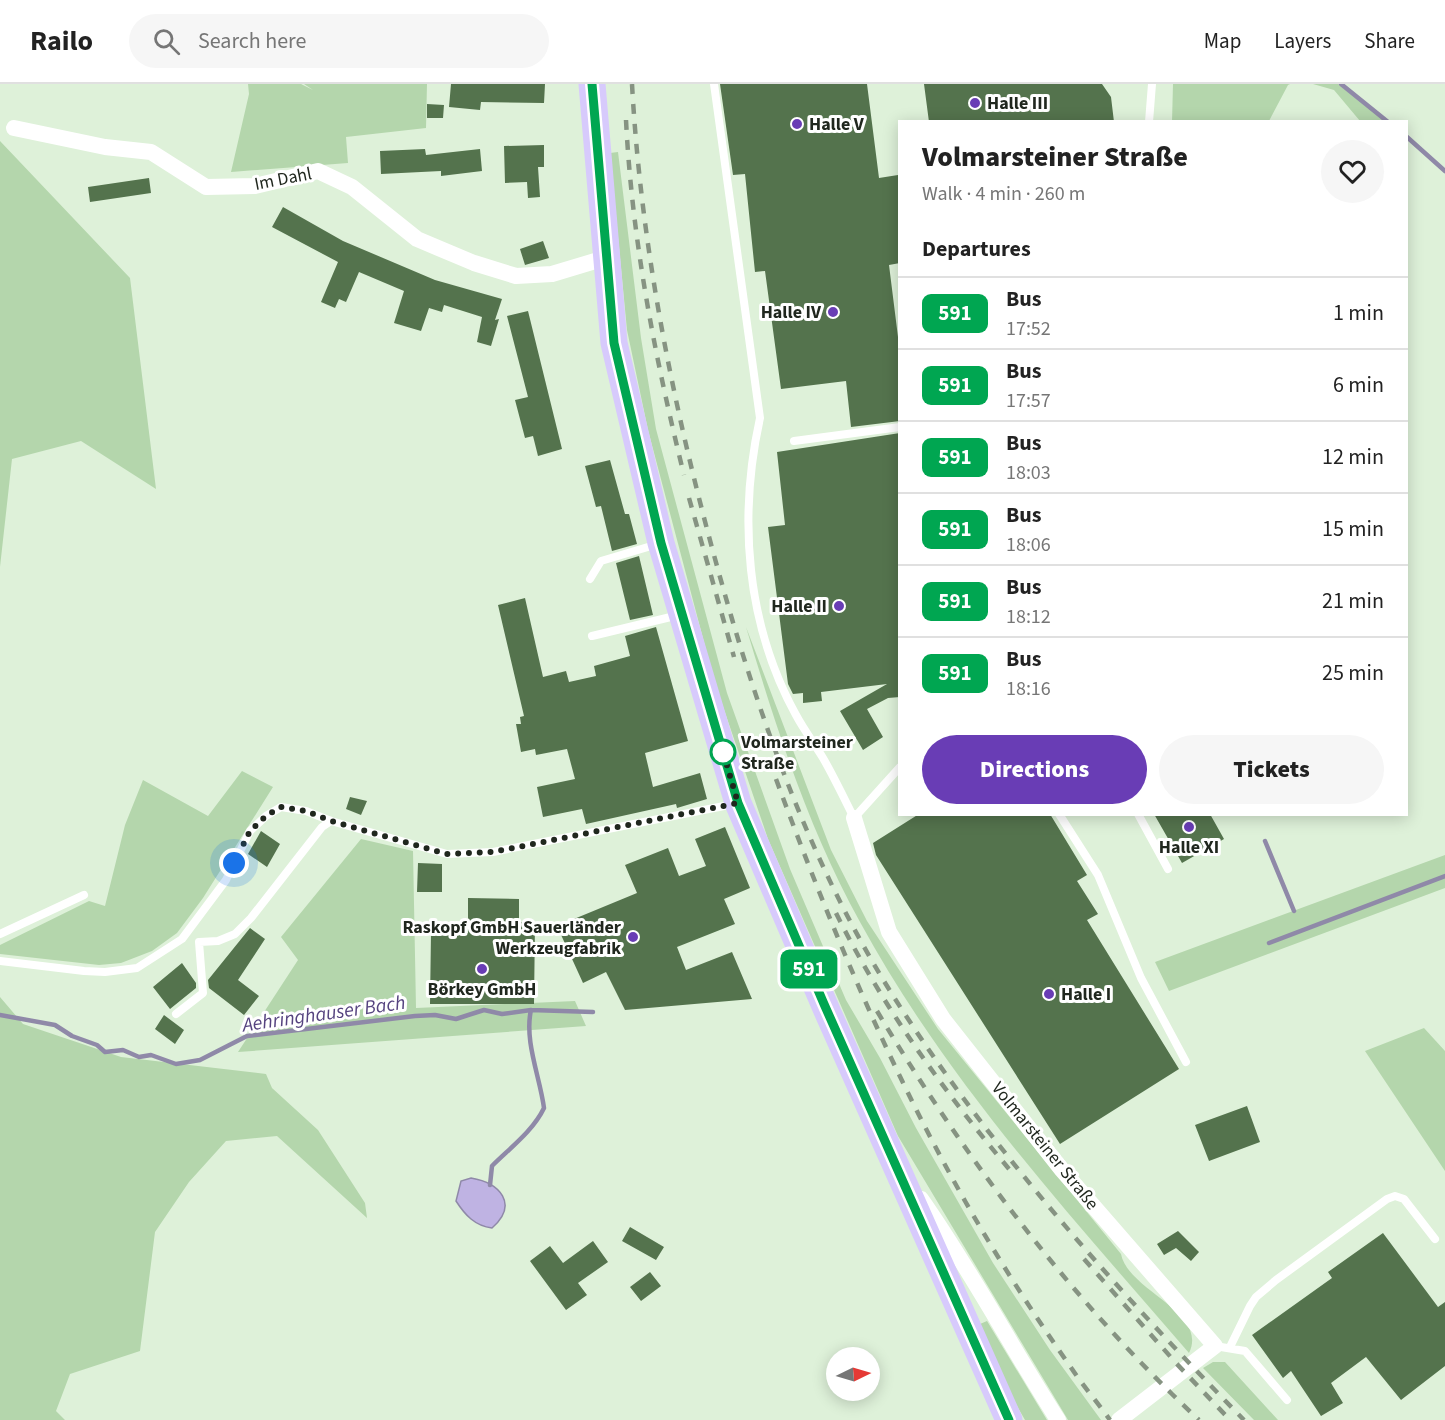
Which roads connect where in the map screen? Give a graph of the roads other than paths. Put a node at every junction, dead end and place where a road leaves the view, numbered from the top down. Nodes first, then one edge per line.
1 (592, 84) edge
2 (714, 84) edge
3 (1152, 84) edge
4 (1149, 120) edge
5 (14, 128) dead end
6 (605, 258) junction
7 (898, 427) edge
8 (794, 441) dead end
9 (661, 543) junction
10 (590, 579) dead end
11 (682, 614) junction
12 (592, 636) dead end
13 (898, 769) edge
14 (738, 803) junction
15 (1060, 816) edge
16 (1139, 816) edge
17 (854, 818) junction
18 (331, 821) junction
19 (1168, 868) dead end
20 (84, 895) dead end
21 (0, 934) edge
22 (0, 961) edge
23 (176, 1014) dead end
24 (1186, 1062) dead end
25 (898, 1166) junction
26 (1435, 1239) dead end
27 (1223, 1346) junction
28 (1287, 1400) dead end
29 (1009, 1420) edge
30 (1058, 1420) edge
31 (1119, 1420) edge

1 - 6 main road
2 - 17 lane
3 - 4 lane
5 - 6 street, Im Dahl
6 - 9 main road
7 - 8 lane
9 - 10 lane
9 - 11 main road
11 - 12 lane
11 - 14 main road
13 - 17 lane
14 - 18 lane
14 - 25 main road
15 - 24 lane
16 - 19 lane
17 - 27 street, Volmarsteiner Straße
18 - 22 lane
18 - 23 lane
20 - 21 lane
25 - 29 main road
25 - 30 street
26 - 27 lane
27 - 28 lane
27 - 31 street

